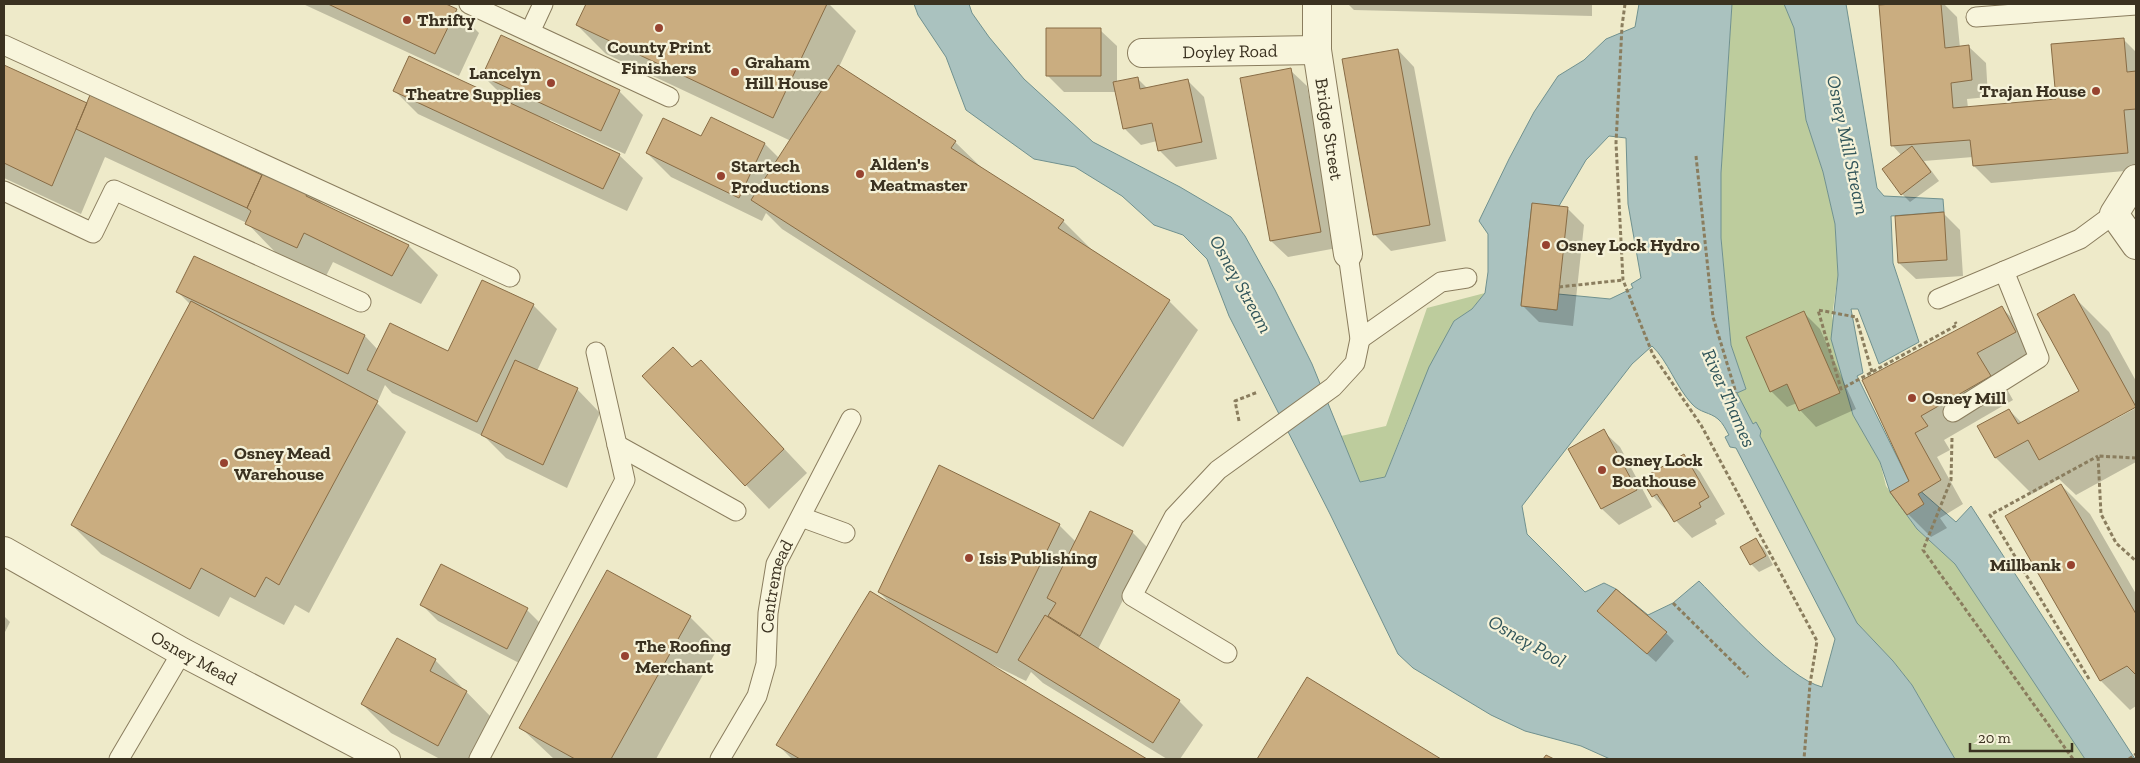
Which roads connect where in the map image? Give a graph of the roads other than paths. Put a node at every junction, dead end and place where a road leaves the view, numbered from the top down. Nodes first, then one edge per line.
1 (469, 4) edge
2 (543, 4) edge
3 (1317, 4) edge
4 (2136, 5) edge
5 (1976, 18) dead end
6 (530, 32) junction
7 (4, 45) edge
8 (1317, 50) junction
9 (1142, 53) dead end
10 (669, 97) dead end
11 (2136, 179) edge
12 (4, 191) edge
13 (2114, 214) junction
14 (2136, 245) edge
15 (1348, 254) joint
16 (2004, 271) junction
17 (510, 278) dead end
18 (1467, 278) dead end
19 (1938, 299) road end
20 (360, 302) dead end
21 (1360, 339) junction
22 (596, 352) dead end
23 (1952, 412) road end
24 (851, 419) dead end
25 (617, 445) junction
26 (736, 511) dead end
27 (801, 517) junction
28 (845, 533) dead end
29 (4, 551) edge
30 (182, 652) junction
31 (1227, 653) dead end
32 (377, 757) edge
33 (119, 759) edge
34 (480, 759) edge
35 (720, 759) edge

1 - 6 lane
2 - 6 lane
3 - 8 street, Bridge Street
4 - 5 lane
6 - 10 lane
7 - 17 lane
8 - 9 street, Doyley Road
8 - 15 street, Bridge Street
11 - 13 street
12 - 20 lane
13 - 14 street
13 - 16 lane
15 - 21 lane
16 - 19 lane
16 - 23 lane
18 - 21 lane
21 - 31 lane
22 - 25 lane
24 - 27 lane, Centremead
25 - 26 lane
25 - 34 lane
27 - 28 lane
27 - 35 lane, Centremead
29 - 30 street, Osney Mead
30 - 32 street, Osney Mead
30 - 33 lane

